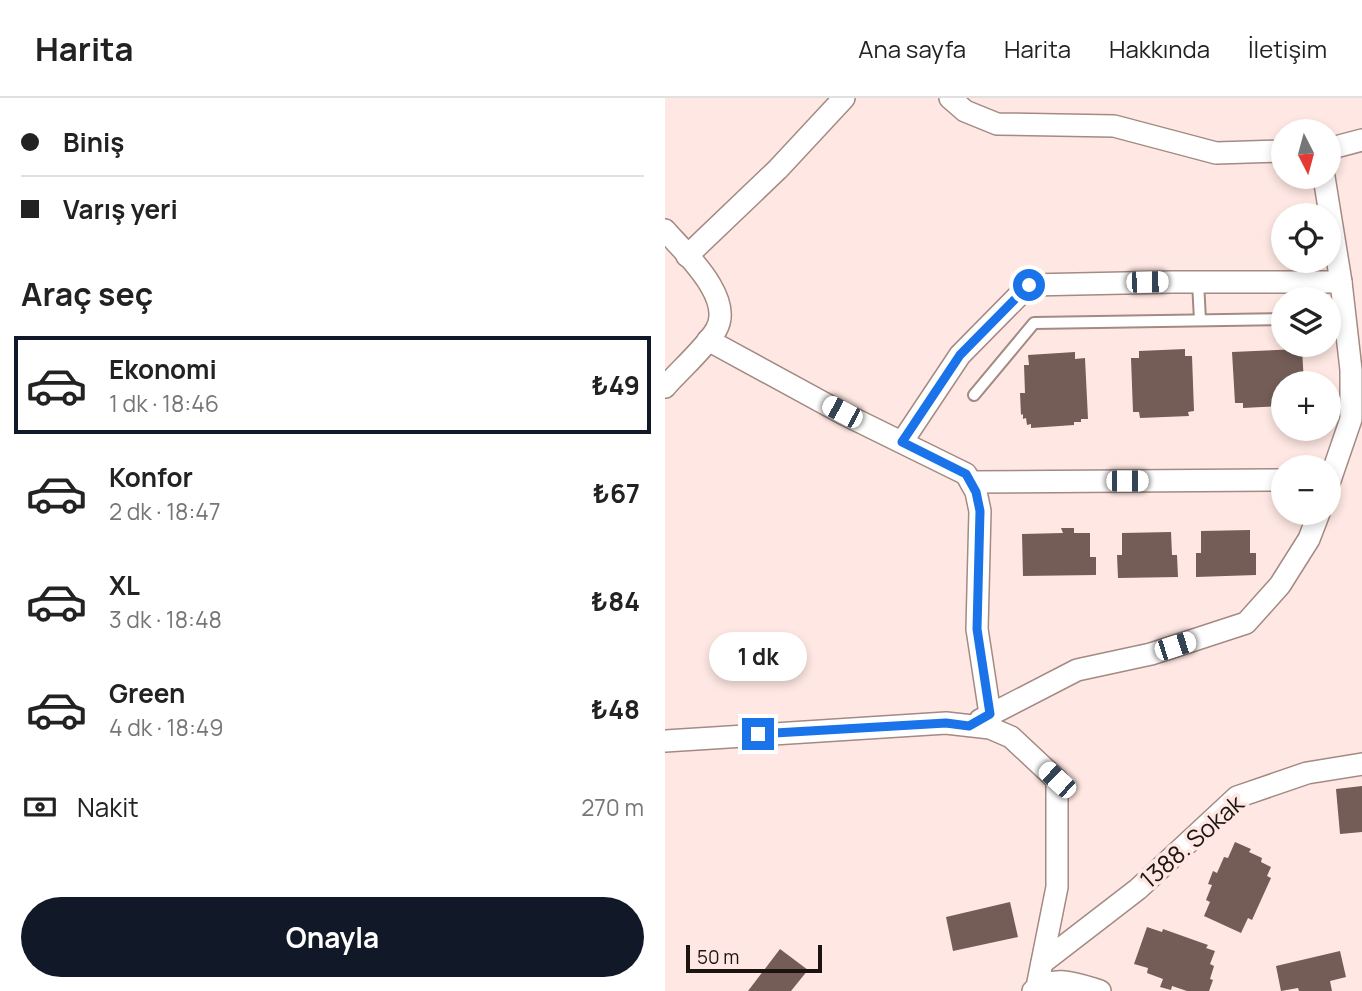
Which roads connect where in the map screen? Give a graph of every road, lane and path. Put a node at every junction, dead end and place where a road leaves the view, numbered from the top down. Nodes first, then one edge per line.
1 (844, 98) edge
2 (950, 98) edge
3 (1362, 140) edge
4 (1341, 146) edge
5 (1271, 151) edge
6 (1326, 189) edge
7 (665, 230) edge
8 (687, 256) junction
9 (1198, 282) junction
10 (1341, 282) junction
11 (1271, 319) edge
12 (1200, 320) junction
13 (708, 340) junction
14 (665, 387) edge
15 (974, 395) dead end
16 (902, 442) junction
17 (1338, 455) edge
18 (1271, 480) edge
19 (971, 482) junction
20 (1314, 525) edge
21 (990, 714) junction
22 (969, 726) junction
23 (665, 741) edge
24 (1362, 764) edge
25 (1042, 962) junction
26 (1035, 989) edge
27 (1100, 991) edge

1 - 8 street
2 - 5 street
3 - 4 street
6 - 10 street
7 - 8 street
8 - 13 street
9 - 10 street
9 - 12 lane
9 - 16 street
10 - 17 street
11 - 12 lane
12 - 15 lane
13 - 14 street
13 - 16 street
16 - 19 street
18 - 19 street
19 - 21 street
20 - 21 street
21 - 22 street
22 - 23 street
22 - 25 street
24 - 25 street, 1388. Sokak
25 - 26 street
26 - 27 street

